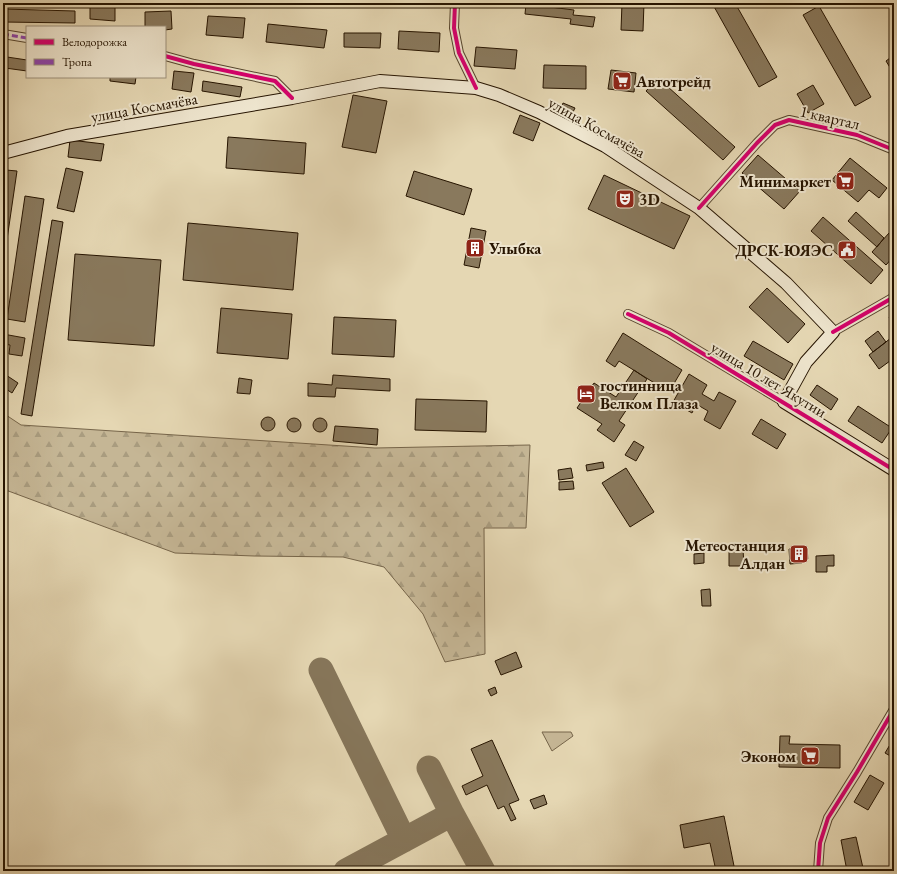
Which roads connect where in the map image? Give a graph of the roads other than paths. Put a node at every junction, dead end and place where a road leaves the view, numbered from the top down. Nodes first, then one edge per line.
1 (454, 3) edge
2 (3, 34) edge
3 (26, 38) edge
4 (166, 56) edge
5 (476, 88) junction
6 (292, 98) junction
7 (894, 150) edge
8 (3, 153) edge
9 (699, 208) junction
10 (894, 297) edge
11 (628, 314) dead end
12 (832, 332) junction
13 (784, 402) junction
14 (894, 470) edge
15 (894, 709) edge
16 (818, 871) edge

1 - 5 street
2 - 3 street
4 - 6 street, улица Космачёва
5 - 6 main road, улица Космачёва
5 - 9 main road, улица Космачёва
6 - 8 main road, улица Космачёва
7 - 9 street, 1 квартал
9 - 12 main road, улица Космачёва
10 - 12 street
11 - 13 street, улица 10 лет Якутии
12 - 13 main road
13 - 14 main road, улица 10 лет Якутии
15 - 16 street

